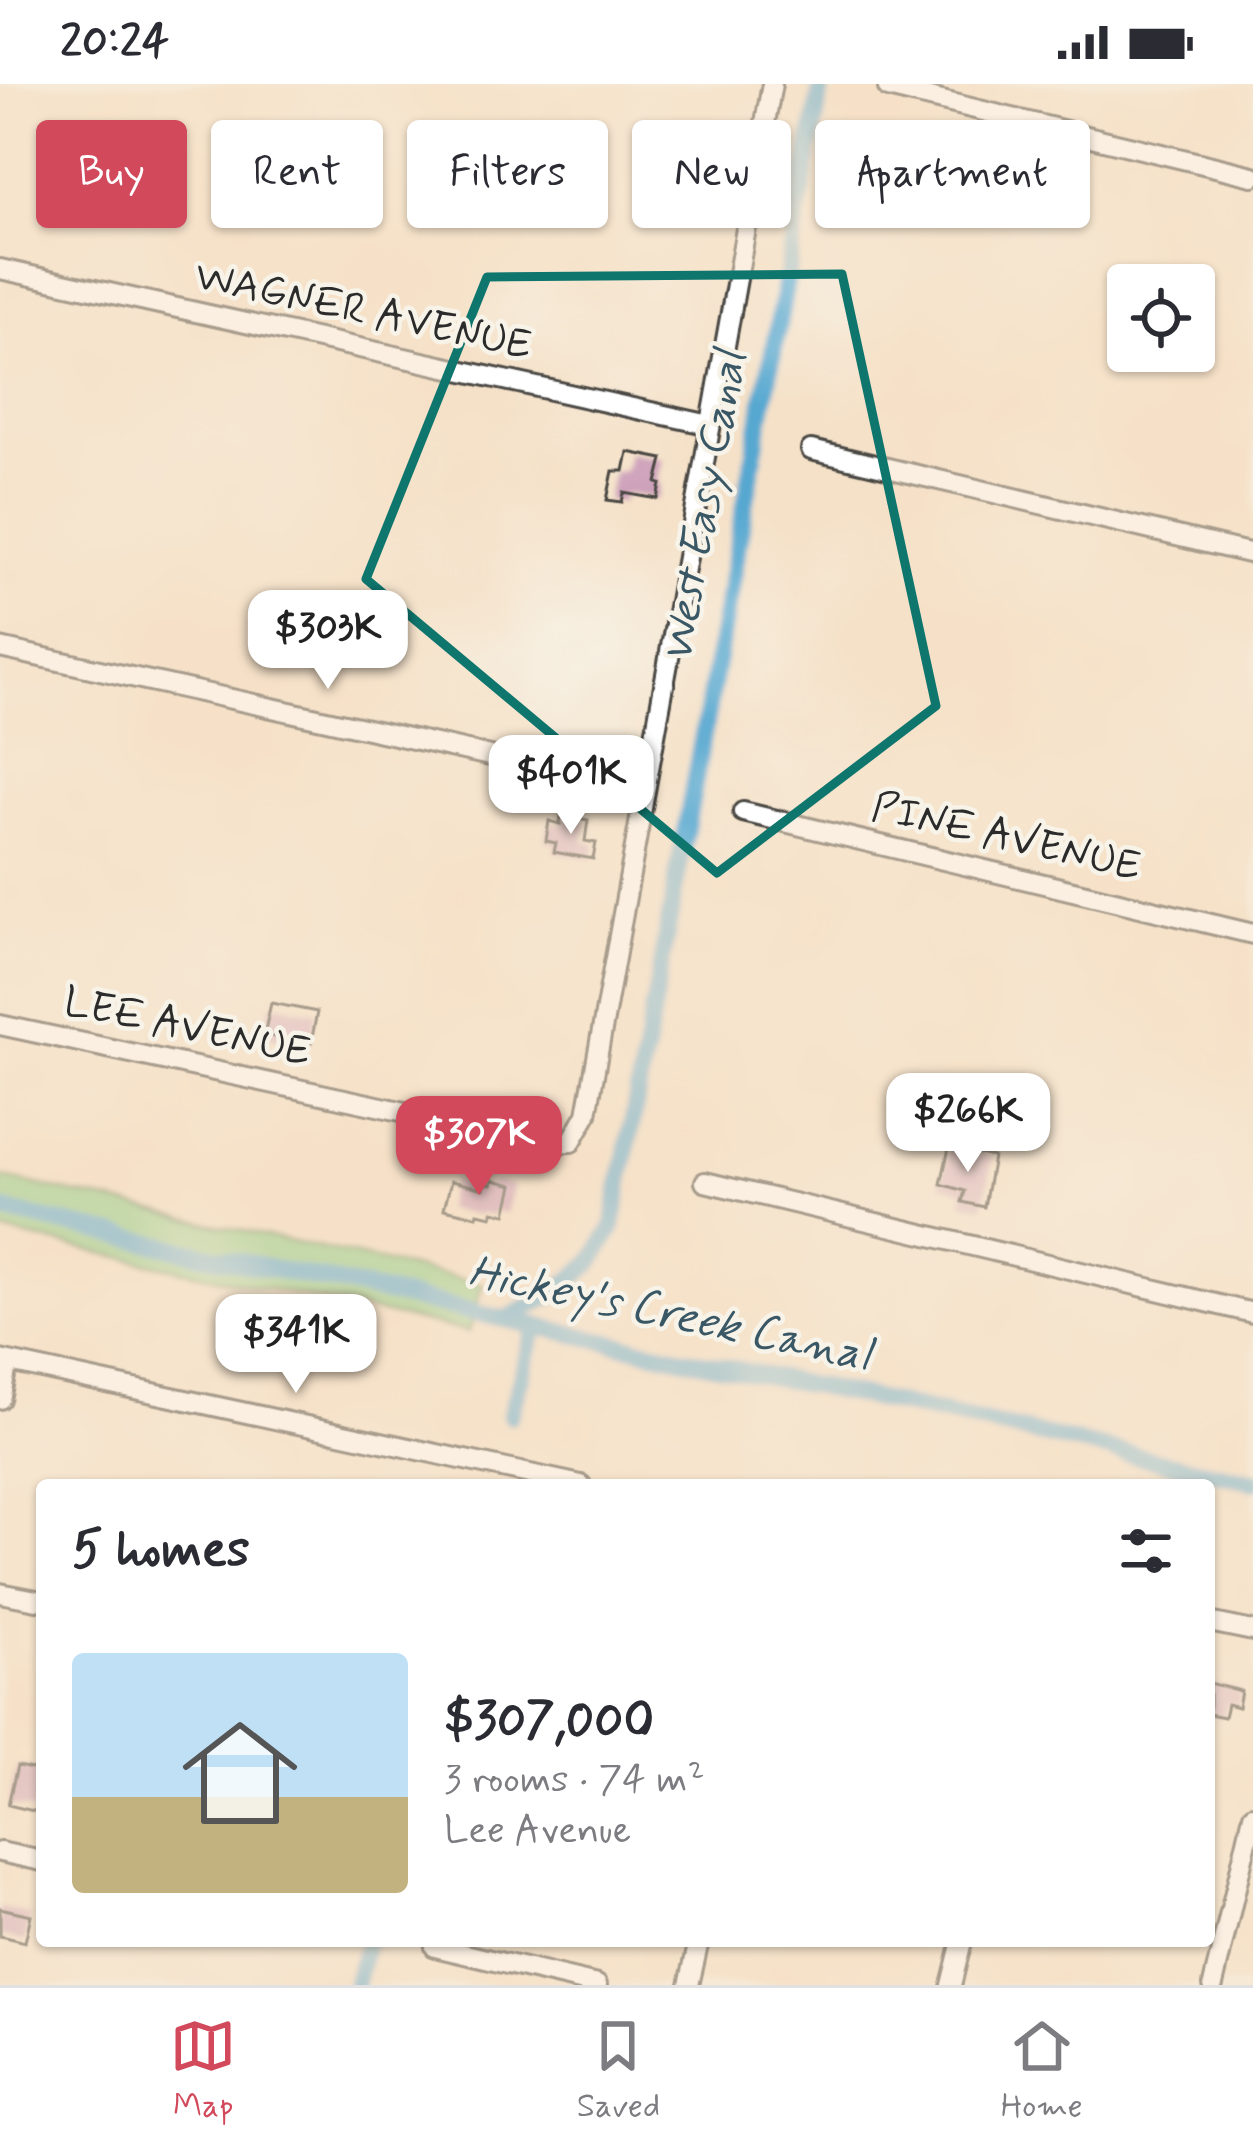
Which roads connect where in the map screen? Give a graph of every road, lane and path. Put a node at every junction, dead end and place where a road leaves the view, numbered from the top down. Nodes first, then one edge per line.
1 (772, 84) edge
2 (888, 88) dead end
3 (1253, 176) edge
4 (0, 269) edge
5 (710, 425) junction
6 (811, 450) dead end
7 (1253, 554) edge
8 (0, 647) edge
9 (644, 790) junction
10 (743, 812) dead end
11 (1253, 934) edge
12 (0, 1025) edge
13 (705, 1182) dead end
14 (1253, 1313) edge
15 (4, 1361) edge
16 (0, 1399) edge
17 (553, 1479) edge
18 (0, 1593) edge
19 (36, 1600) edge
20 (1215, 1623) edge
21 (1253, 1631) edge
22 (1253, 1815) edge
23 (0, 1852) edge
24 (36, 1860) edge
25 (435, 1947) dead end
26 (698, 1947) edge
27 (960, 1947) edge
28 (597, 1985) edge
29 (689, 1985) edge
30 (951, 1985) edge
31 (1213, 1985) edge

1 - 5 street
2 - 3 street
4 - 5 street, WAGNER AVENUE
5 - 9 street
6 - 7 street
8 - 9 street
9 - 12 street, LEE AVENUE
10 - 11 street, PINE AVENUE
13 - 14 street
15 - 16 street
15 - 17 street
18 - 19 street
20 - 21 street
22 - 31 street
23 - 24 street
25 - 28 street
26 - 29 street
27 - 30 street

